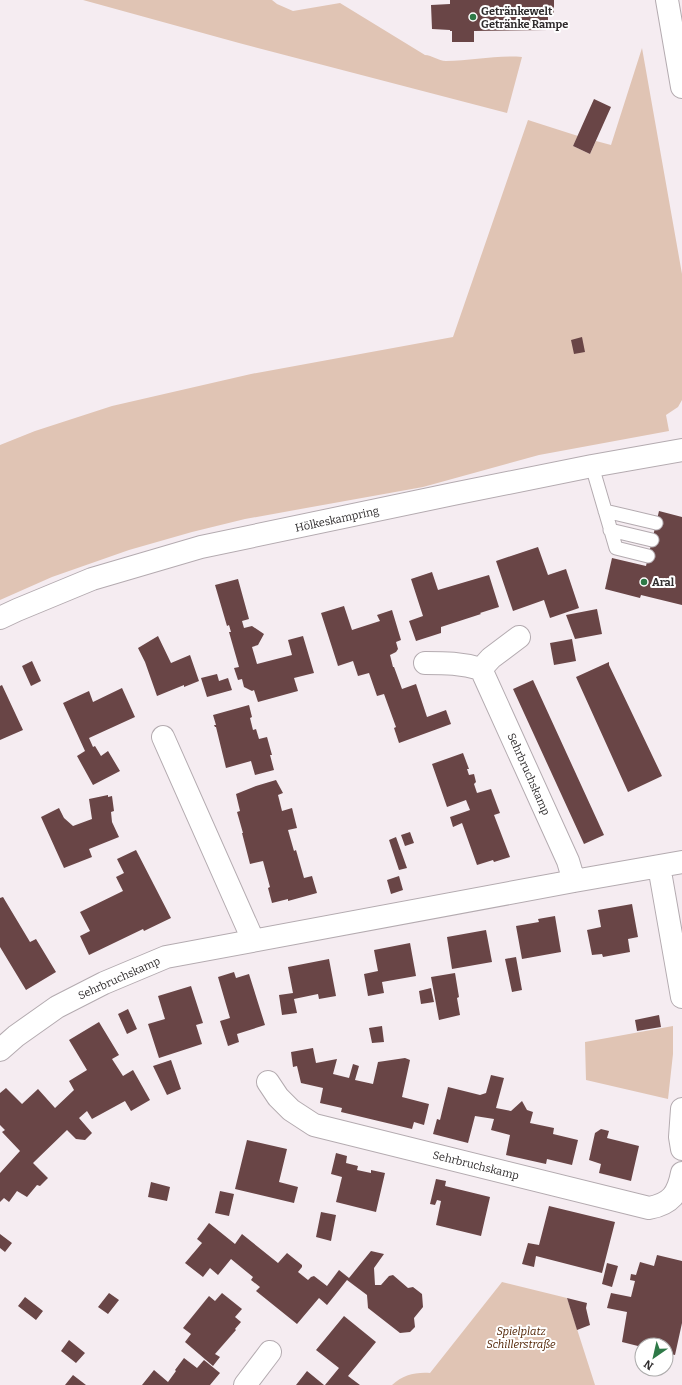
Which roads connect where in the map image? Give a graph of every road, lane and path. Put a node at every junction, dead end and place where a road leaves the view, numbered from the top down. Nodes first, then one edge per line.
1 (667, 0) edge
2 (682, 87) edge
3 (682, 450) edge
4 (592, 466) junction
5 (605, 511) junction
6 (656, 523) dead end
7 (610, 530) junction
8 (652, 540) dead end
9 (648, 556) dead end
10 (0, 618) edge
11 (519, 637) dead end
12 (425, 663) dead end
13 (481, 669) junction
14 (163, 737) dead end
15 (682, 862) edge
16 (659, 866) junction
17 (574, 881) junction
18 (253, 940) junction
19 (682, 997) edge
20 (0, 1050) edge
21 (268, 1082) dead end
22 (682, 1109) edge
23 (682, 1149) edge
24 (682, 1173) edge
25 (270, 1352) dead end
26 (244, 1385) edge

1 - 2 street
3 - 4 street, Hölkeskampring
4 - 5 lane
4 - 10 street, Hölkeskampring
5 - 6 lane
5 - 7 lane
7 - 8 lane
7 - 9 lane
11 - 13 street
12 - 13 street
13 - 17 street, Sehrbruchskamp
14 - 18 street
15 - 16 street, Sehrbruchskamp
16 - 17 street, Sehrbruchskamp
16 - 19 street
17 - 18 street, Sehrbruchskamp
18 - 20 street, Sehrbruchskamp
21 - 24 street, Sehrbruchskamp
22 - 23 street
25 - 26 street

